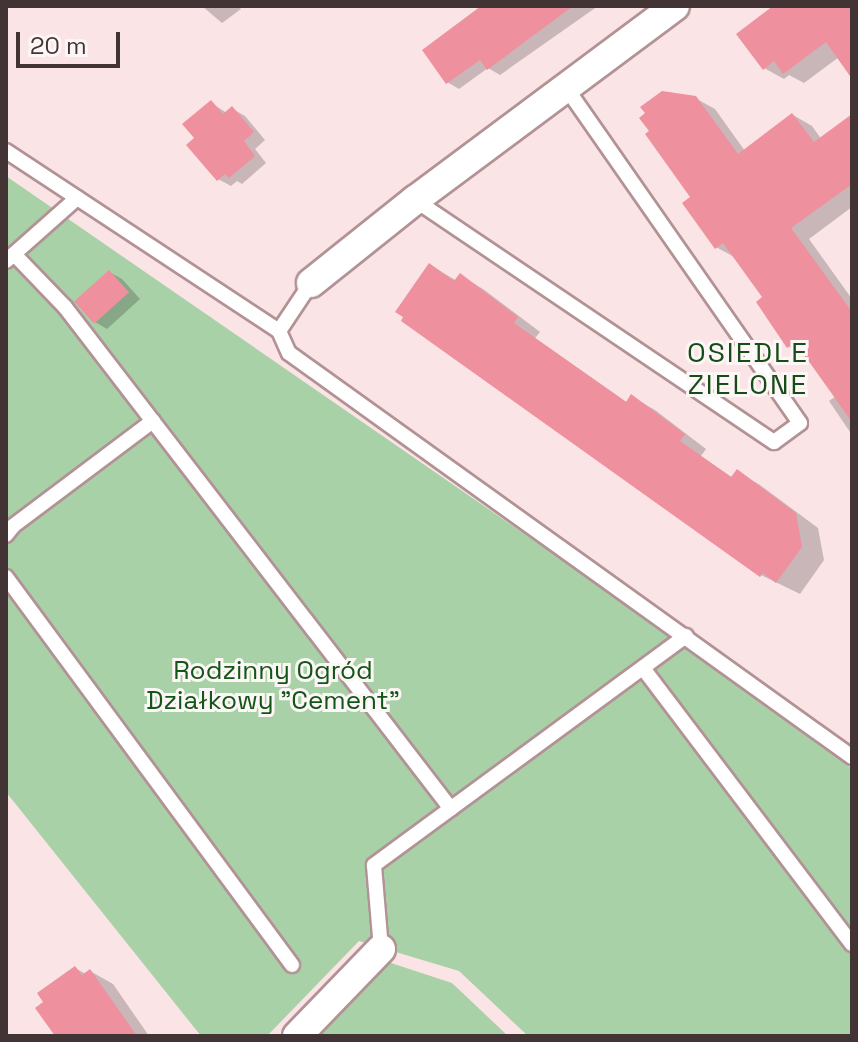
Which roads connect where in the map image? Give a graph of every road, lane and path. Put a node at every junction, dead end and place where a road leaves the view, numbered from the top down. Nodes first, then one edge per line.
1 (675, 6) edge
2 (566, 87) junction
3 (6, 151) edge
4 (77, 198) junction
5 (415, 200) junction
6 (10, 258) edge
7 (311, 283) joint
8 (279, 331) junction
9 (153, 421) junction
10 (6, 535) edge
11 (6, 577) edge
12 (686, 636) junction
13 (643, 668) junction
14 (852, 757) edge
15 (451, 809) junction
16 (852, 944) edge
17 (381, 949) joint
18 (292, 965) dead end
19 (297, 1036) edge

1 - 2 street
2 - 5 street
2 - 5 lane
3 - 4 lane
4 - 6 lane
4 - 8 lane
5 - 7 street
6 - 9 lane
7 - 8 lane
8 - 12 lane
9 - 10 lane
9 - 15 lane
11 - 18 lane
12 - 13 lane
12 - 14 lane
13 - 15 lane
13 - 16 lane
15 - 17 lane
17 - 19 street

